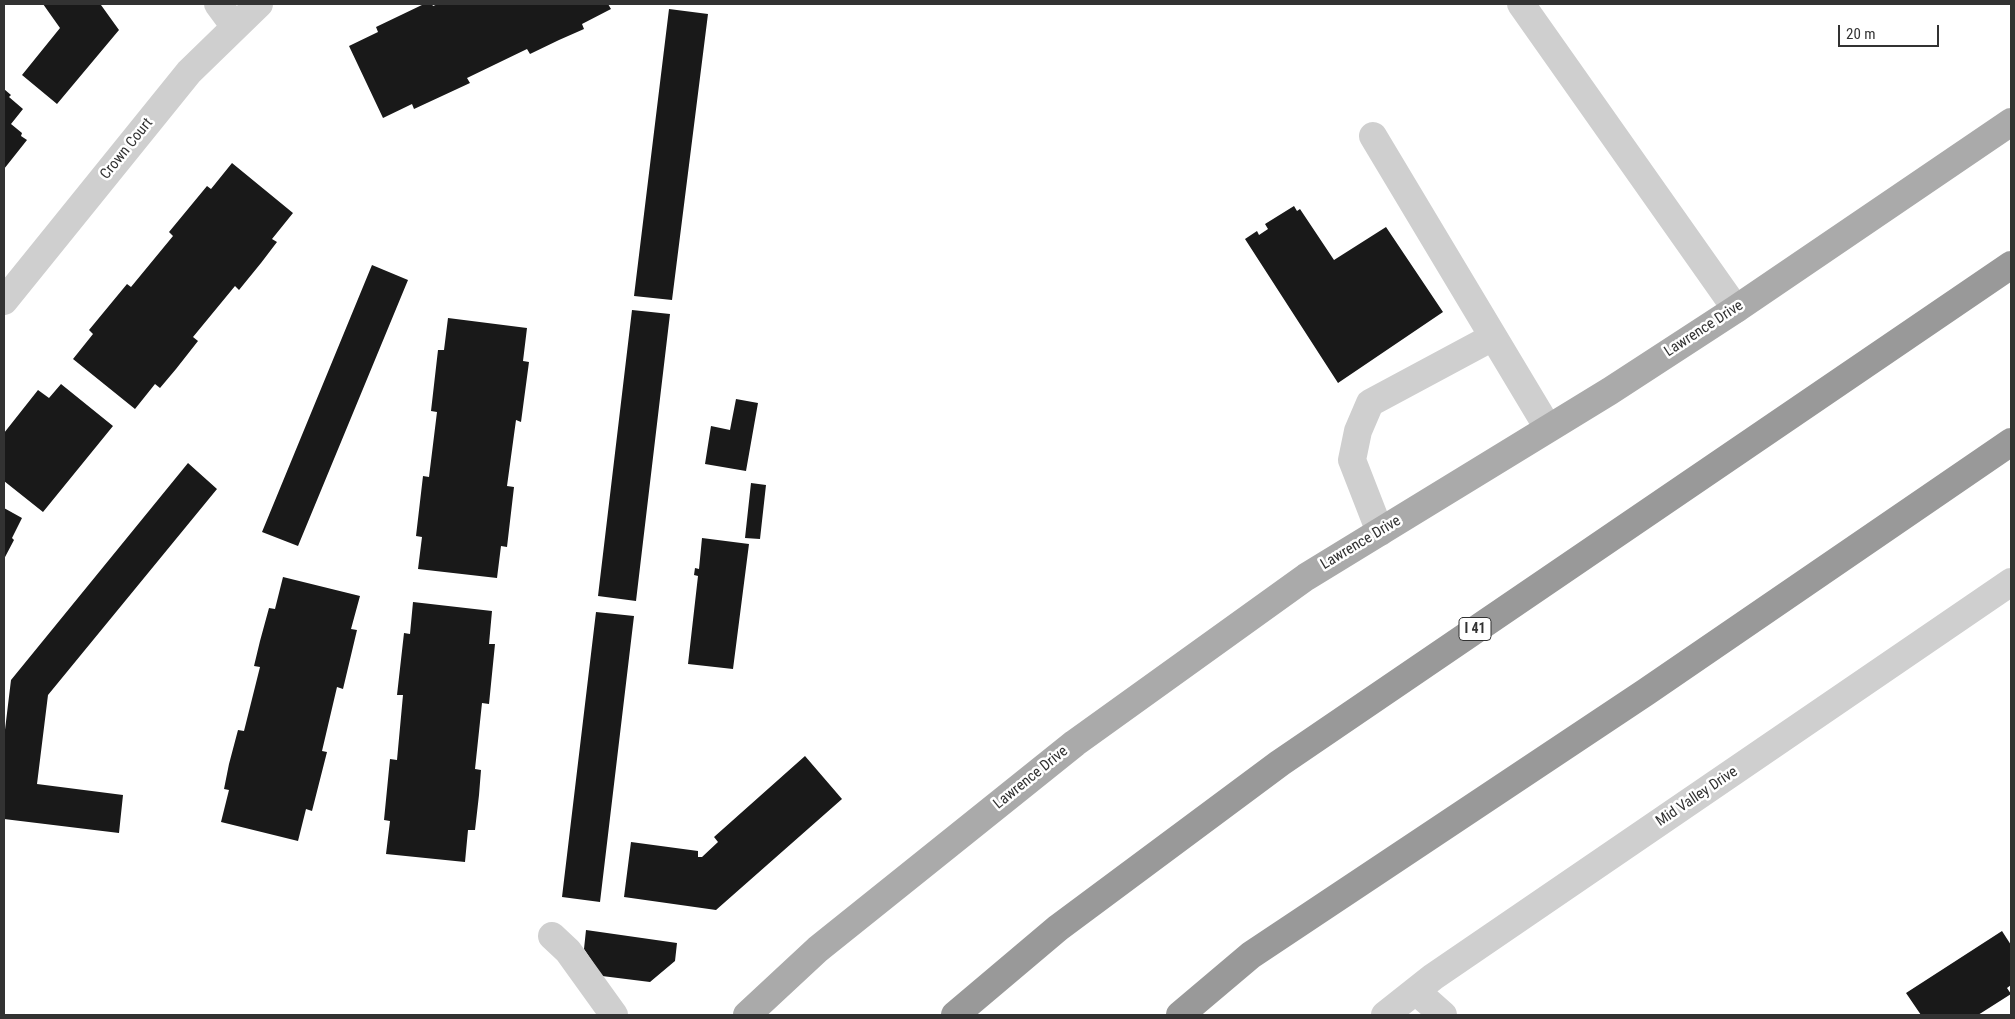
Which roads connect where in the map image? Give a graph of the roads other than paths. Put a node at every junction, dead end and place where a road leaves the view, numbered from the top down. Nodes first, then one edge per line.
1 (218, 4) edge
2 (259, 4) edge
3 (1521, 4) edge
4 (235, 27) junction
5 (2011, 122) edge
6 (1373, 136) dead end
7 (2011, 265) edge
8 (4, 301) edge
9 (1736, 309) junction
10 (1493, 337) junction
11 (1548, 428) junction
12 (2011, 442) edge
13 (1380, 532) junction
14 (2011, 582) edge
15 (552, 936) dead end
16 (1416, 991) junction
17 (614, 1015) edge
18 (747, 1015) edge
19 (956, 1015) edge
20 (1180, 1015) edge
21 (1385, 1015) edge
22 (1443, 1015) edge

1 - 4 street
2 - 4 street, Crown Court
3 - 9 street
4 - 8 street, Crown Court
5 - 9 main road, Lawrence Drive
6 - 10 street
7 - 19 highway, I 41
9 - 11 main road, Lawrence Drive
10 - 11 street
10 - 13 street
11 - 13 main road, Lawrence Drive
12 - 20 highway
13 - 18 main road, Lawrence Drive
14 - 16 street, Mid Valley Drive
15 - 17 street
16 - 21 street, Mid Valley Drive
16 - 22 street

